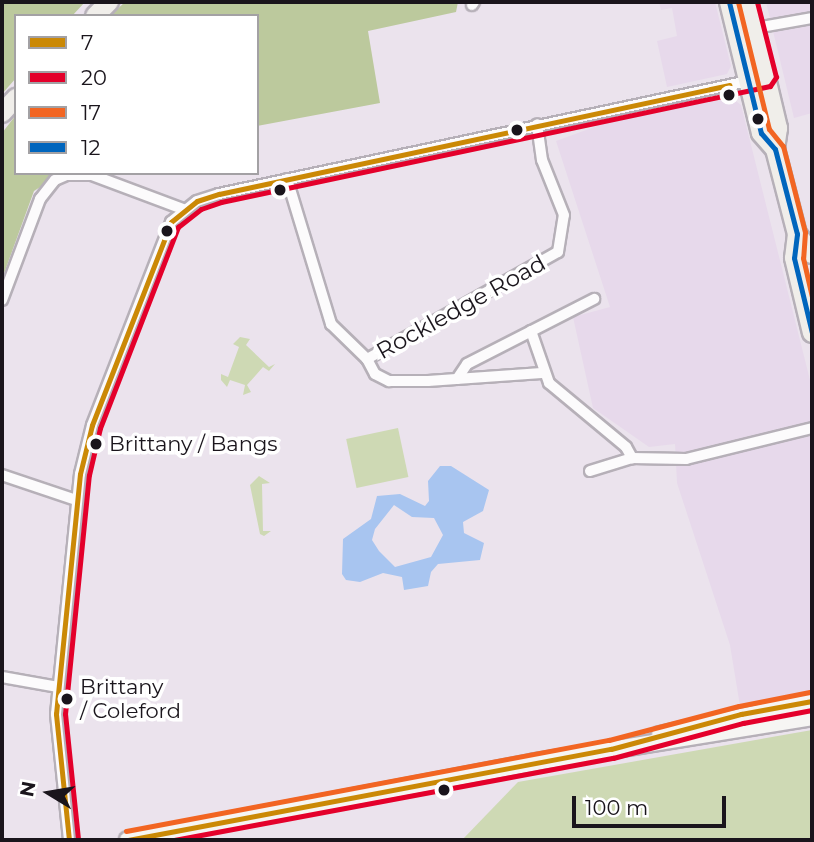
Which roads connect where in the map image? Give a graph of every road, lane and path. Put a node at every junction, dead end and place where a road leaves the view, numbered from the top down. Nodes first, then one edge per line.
1 (729, 2) edge
2 (748, 2) edge
3 (812, 18) edge
4 (755, 28) junction
5 (736, 32) junction
6 (766, 78) junction
7 (748, 81) junction
8 (14, 100) edge
9 (2, 113) edge
10 (537, 124) junction
11 (775, 149) junction
12 (72, 175) edge
13 (92, 175) edge
14 (288, 179) junction
15 (183, 209) junction
16 (805, 231) edge
17 (812, 254) edge
18 (594, 299) dead end
19 (2, 300) edge
20 (531, 331) junction
21 (812, 334) edge
22 (367, 359) junction
23 (542, 373) junction
24 (457, 379) junction
25 (812, 428) edge
26 (632, 458) junction
27 (590, 471) dead end
28 (2, 475) edge
29 (76, 500) junction
30 (2, 677) edge
31 (58, 687) junction
32 (812, 701) edge
33 (801, 714) edge
34 (69, 840) edge
35 (128, 840) edge

1 - 5 main road
2 - 4 main road
3 - 4 street
4 - 5 street
4 - 6 main road
5 - 7 main road
6 - 7 street
6 - 11 main road
7 - 10 street
7 - 11 main road
8 - 9 main road
10 - 14 street
10 - 22 street, Rockledge Road
11 - 16 main road
12 - 19 street
13 - 15 street
14 - 15 street
14 - 22 street
15 - 29 street
16 - 17 main road
16 - 21 main road
18 - 20 street
20 - 23 street
20 - 24 street
22 - 24 street
23 - 24 street
23 - 26 street
25 - 26 street
26 - 27 street
28 - 29 street
29 - 31 street
30 - 31 street
31 - 34 street
32 - 33 main road
33 - 35 main road

